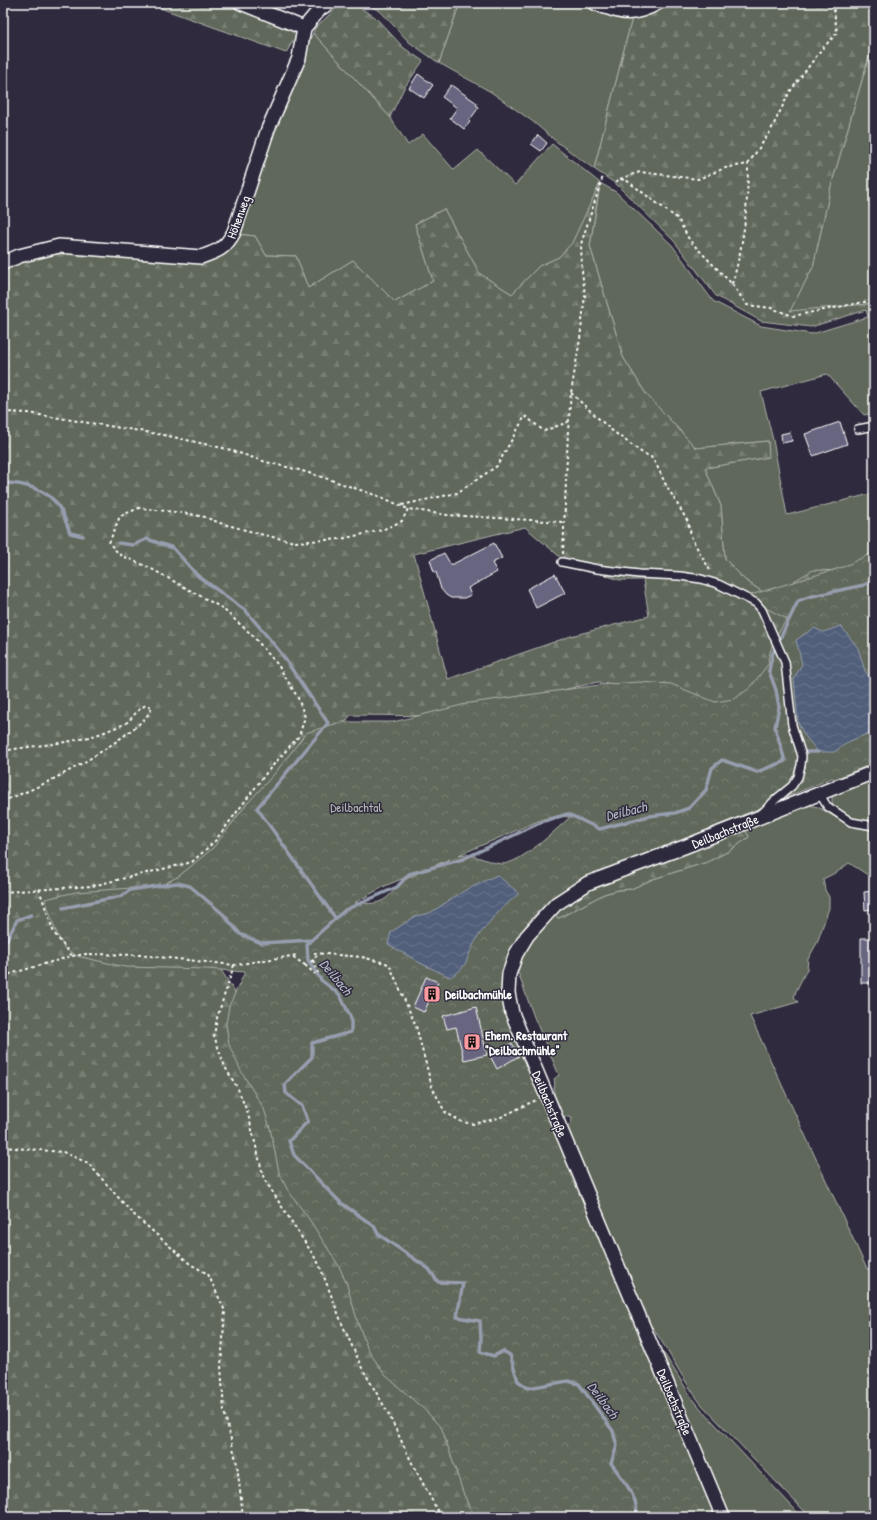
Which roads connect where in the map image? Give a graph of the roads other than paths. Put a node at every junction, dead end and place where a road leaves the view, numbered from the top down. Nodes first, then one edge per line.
1 (241, 3) edge
2 (329, 3) edge
3 (595, 3) edge
4 (658, 3) edge
5 (304, 28) junction
6 (3, 263) edge
7 (874, 426) edge
8 (858, 429) dead end
9 (562, 562) road end
10 (874, 772) edge
11 (819, 793) junction
12 (759, 817) junction
13 (874, 826) edge
14 (723, 1517) edge

1 - 5 street
2 - 5 street, Höhenweg
3 - 4 street
5 - 6 street, Höhenweg
7 - 8 lane
9 - 12 lane
10 - 11 street, Deilbachstraße
11 - 12 street, Deilbachstraße
11 - 13 lane
12 - 14 street, Deilbachstraße

